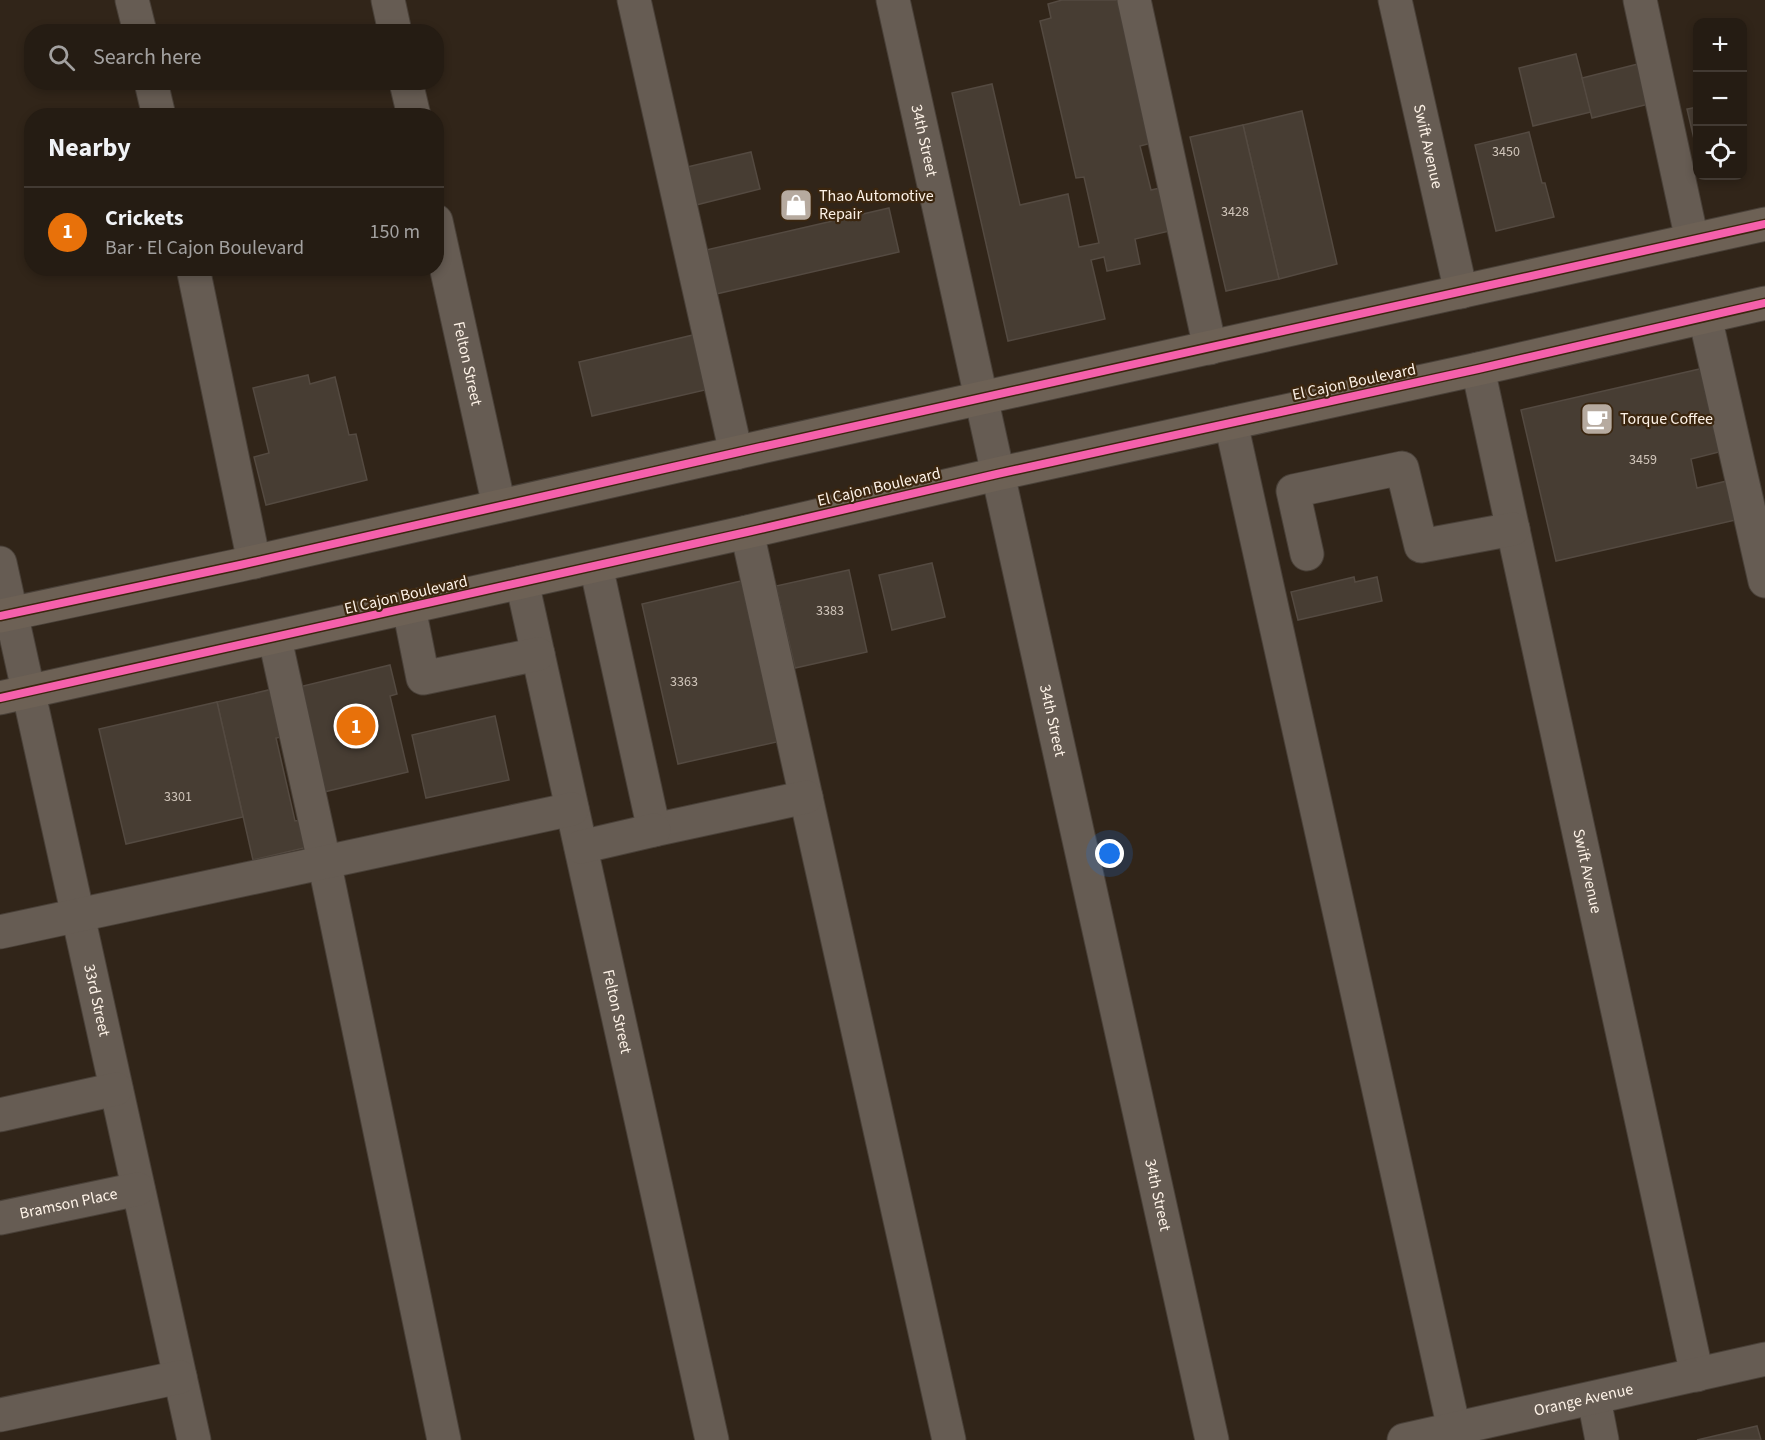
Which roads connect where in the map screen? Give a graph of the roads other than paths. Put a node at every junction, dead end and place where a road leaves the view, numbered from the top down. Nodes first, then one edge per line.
1 (132, 0) edge
2 (388, 0) edge
3 (634, 0) edge
4 (893, 0) edge
5 (1134, 0) edge
6 (1395, 0) edge
7 (1640, 0) edge
8 (138, 24) edge
9 (393, 24) edge
10 (153, 90) edge
11 (408, 90) edge
12 (157, 108) edge
13 (412, 108) edge
14 (1765, 224) edge
15 (1692, 240) junction
16 (444, 257) edge
17 (195, 276) edge
18 (1461, 292) junction
19 (1765, 303) edge
20 (1705, 317) junction
21 (1210, 348) junction
22 (1478, 369) junction
23 (981, 399) junction
24 (1231, 423) junction
25 (736, 453) junction
26 (997, 474) junction
27 (499, 507) junction
28 (1513, 529) junction
29 (747, 532) junction
30 (1307, 554) dead end
31 (254, 562) junction
32 (0, 563) edge
33 (596, 566) junction
34 (1765, 581) edge
35 (522, 582) junction
36 (408, 608) junction
37 (5, 615) edge
38 (275, 639) junction
39 (538, 654) junction
40 (14, 695) edge
41 (807, 797) junction
42 (572, 809) junction
43 (654, 830) junction
44 (581, 847) junction
45 (324, 861) junction
46 (78, 914) junction
47 (0, 932) edge
48 (116, 1089) junction
49 (0, 1115) edge
50 (138, 1189) junction
51 (0, 1218) edge
52 (1765, 1359) edge
53 (1697, 1375) junction
54 (180, 1377) junction
55 (1594, 1399) junction
56 (0, 1415) edge
57 (1454, 1429) junction
58 (194, 1440) edge
59 (444, 1440) edge
60 (712, 1440) edge
61 (950, 1440) edge
62 (1212, 1440) edge
63 (1404, 1440) edge
64 (1602, 1440) edge

1 - 8 street
2 - 9 street
3 - 25 street
4 - 23 street, 34th Street
5 - 21 street
6 - 18 street, Swift Avenue
7 - 15 street
10 - 12 street
11 - 13 street
14 - 15 main road
15 - 18 main road
16 - 27 street, Felton Street
17 - 31 street
18 - 21 main road
19 - 20 main road, El Cajon Boulevard
20 - 22 main road, El Cajon Boulevard
20 - 34 street
21 - 23 main road
22 - 24 main road, El Cajon Boulevard
22 - 28 street, Swift Avenue
23 - 25 main road
23 - 26 street, 34th Street
24 - 26 main road, El Cajon Boulevard
24 - 57 street
25 - 27 main road
26 - 29 main road, El Cajon Boulevard
26 - 62 street, 34th Street
27 - 31 main road
28 - 30 street
28 - 53 street, Swift Avenue
29 - 33 main road, El Cajon Boulevard
29 - 41 street
31 - 37 main road
32 - 37 street, 33rd Street
33 - 35 main road, El Cajon Boulevard
33 - 43 street
35 - 36 main road, El Cajon Boulevard
35 - 39 street, Felton Street
36 - 38 main road, El Cajon Boulevard
36 - 39 street
37 - 40 street, 33rd Street
38 - 40 main road, El Cajon Boulevard
38 - 45 street
39 - 42 street, Felton Street
40 - 46 street, 33rd Street
41 - 43 street
41 - 61 street
42 - 44 street, Felton Street
42 - 45 street
43 - 44 street
44 - 60 street, Felton Street
45 - 46 street
45 - 59 street
46 - 47 street
46 - 48 street, 33rd Street
48 - 49 street
48 - 50 street, 33rd Street
50 - 51 street, Bramson Place
50 - 54 street, 33rd Street
52 - 53 street, Orange Avenue
53 - 55 street, Orange Avenue
54 - 56 street
54 - 58 street, 33rd Street
55 - 57 street, Orange Avenue
55 - 64 street
57 - 63 street, Orange Avenue

